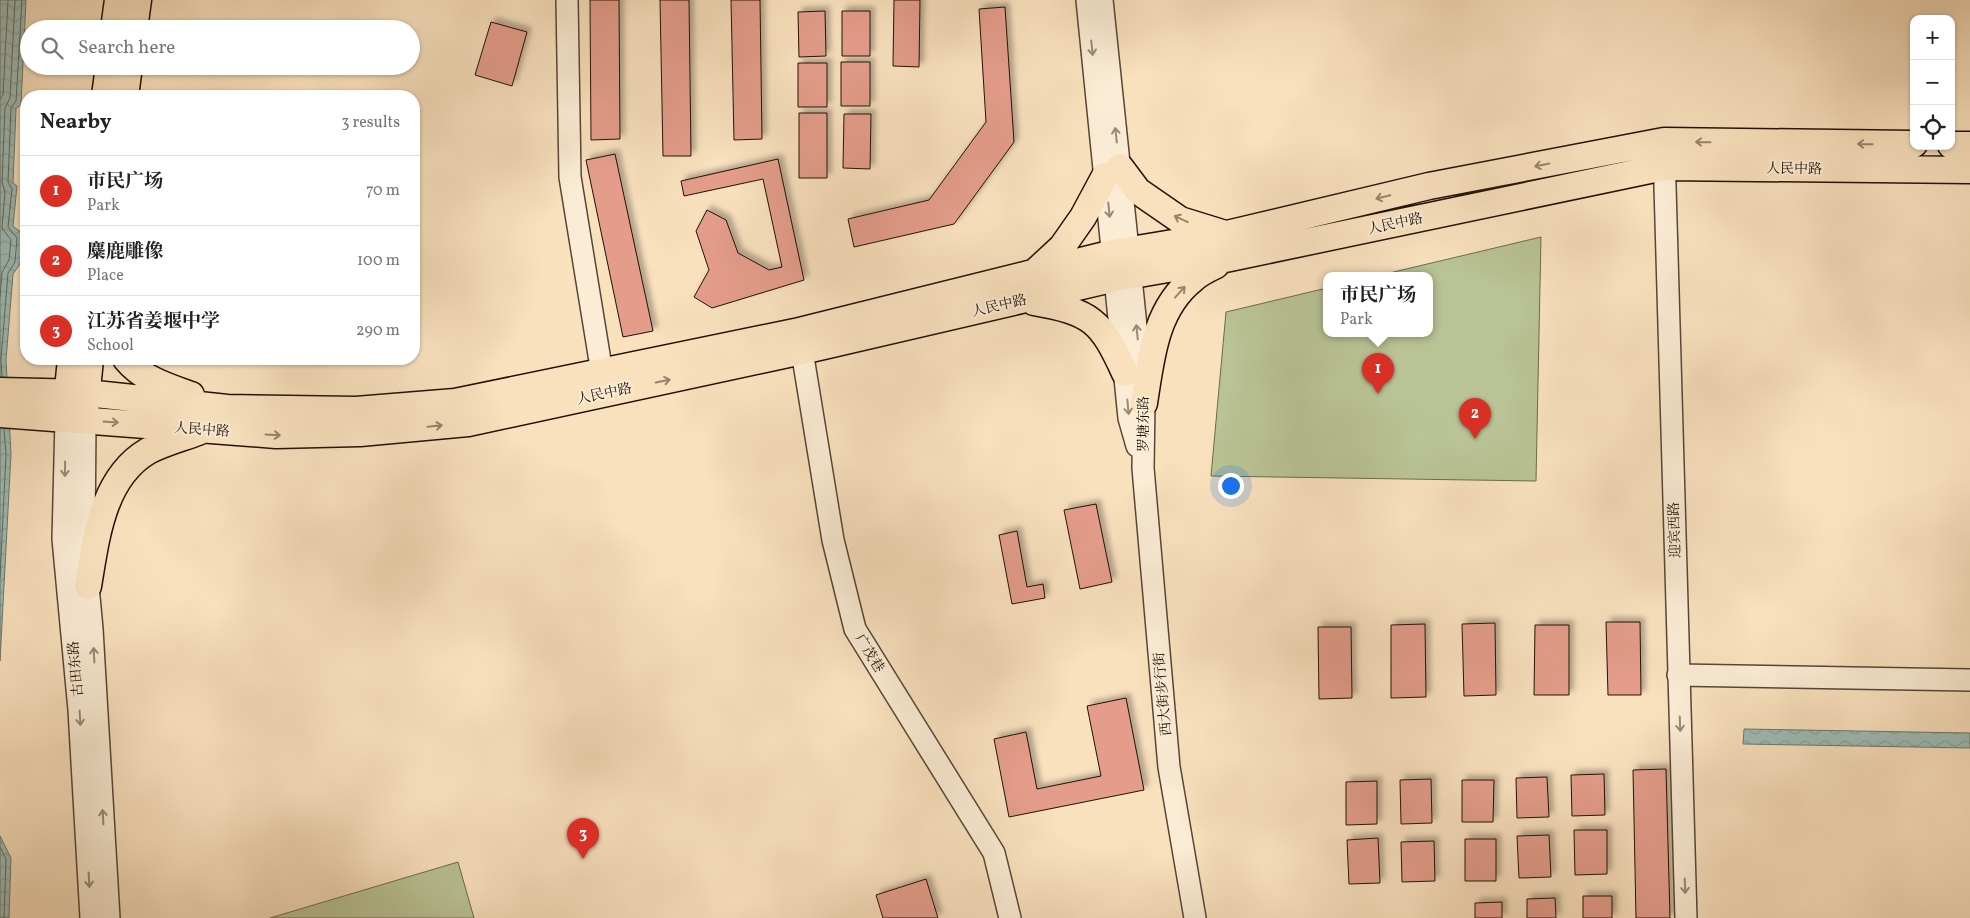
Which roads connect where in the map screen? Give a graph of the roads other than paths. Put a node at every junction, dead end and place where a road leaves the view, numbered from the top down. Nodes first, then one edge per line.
1 (118, 0) edge
2 (138, 0) edge
3 (567, 0) edge
4 (1087, 0) edge
5 (1102, 0) edge
6 (115, 20) edge
7 (135, 20) edge
8 (108, 75) edge
9 (128, 75) edge
10 (106, 90) edge
11 (126, 90) edge
12 (1910, 144) edge
13 (1955, 145) edge
14 (1970, 145) edge
15 (1664, 154) junction
16 (1970, 170) edge
17 (1112, 172) junction
18 (1226, 247) junction
19 (1123, 264) junction
20 (1034, 273) junction
21 (1020, 300) junction
22 (798, 342) junction
23 (72, 365) edge
24 (88, 365) edge
25 (131, 365) edge
26 (1125, 373) junction
27 (605, 383) junction
28 (0, 391) edge
29 (76, 394) junction
30 (1144, 402) junction
31 (28, 404) junction
32 (227, 408) junction
33 (0, 414) edge
34 (75, 420) junction
35 (204, 430) junction
36 (1143, 468) junction
37 (88, 586) junction
38 (1678, 675) junction
39 (1970, 680) edge
40 (91, 918) edge
41 (109, 918) edge
42 (1010, 918) edge
43 (1195, 918) edge
44 (1686, 918) edge

1 - 6 main road
2 - 7 main road
3 - 27 street
4 -> 17 street, 罗塘东路
17 -> 5 street, 罗塘东路
8 - 10 main road
9 - 11 main road
12 -> 15 main road, 人民中路
13 - 14 main road
15 - 16 main road, 人民中路
15 - 18 main road, 人民中路
15 - 38 street, 迎宾西路
18 -> 17 main road
17 - 19 street, 罗塘东路
17 - 20 main road
18 - 19 main road, 人民中路
30 -> 18 main road
19 - 20 main road, 人民中路
19 - 21 main road, 人民中路
19 - 26 street, 罗塘东路
30 -> 19 street, 罗塘东路
20 - 22 main road, 人民中路
21 - 22 main road, 人民中路
21 - 26 main road
22 - 27 main road, 人民中路
22 - 42 street, 广茂巷
23 - 29 main road
24 - 29 main road
25 - 32 main road
26 -> 36 street, 罗塘东路
27 - 32 main road, 人民中路
35 -> 27 main road, 人民中路
28 - 31 main road
29 - 31 main road, 人民中路
29 - 32 main road, 人民中路
29 - 34 main road
30 - 36 street, 罗塘东路
31 - 33 main road
31 - 34 main road, 人民中路
34 -> 35 main road, 人民中路
34 - 37 street, 古田东路
34 -> 40 street, 古田东路
35 - 37 main road
36 - 43 street, 西大街步行街
41 -> 37 street, 古田东路
38 - 39 street
38 -> 44 street, 迎宾西路

